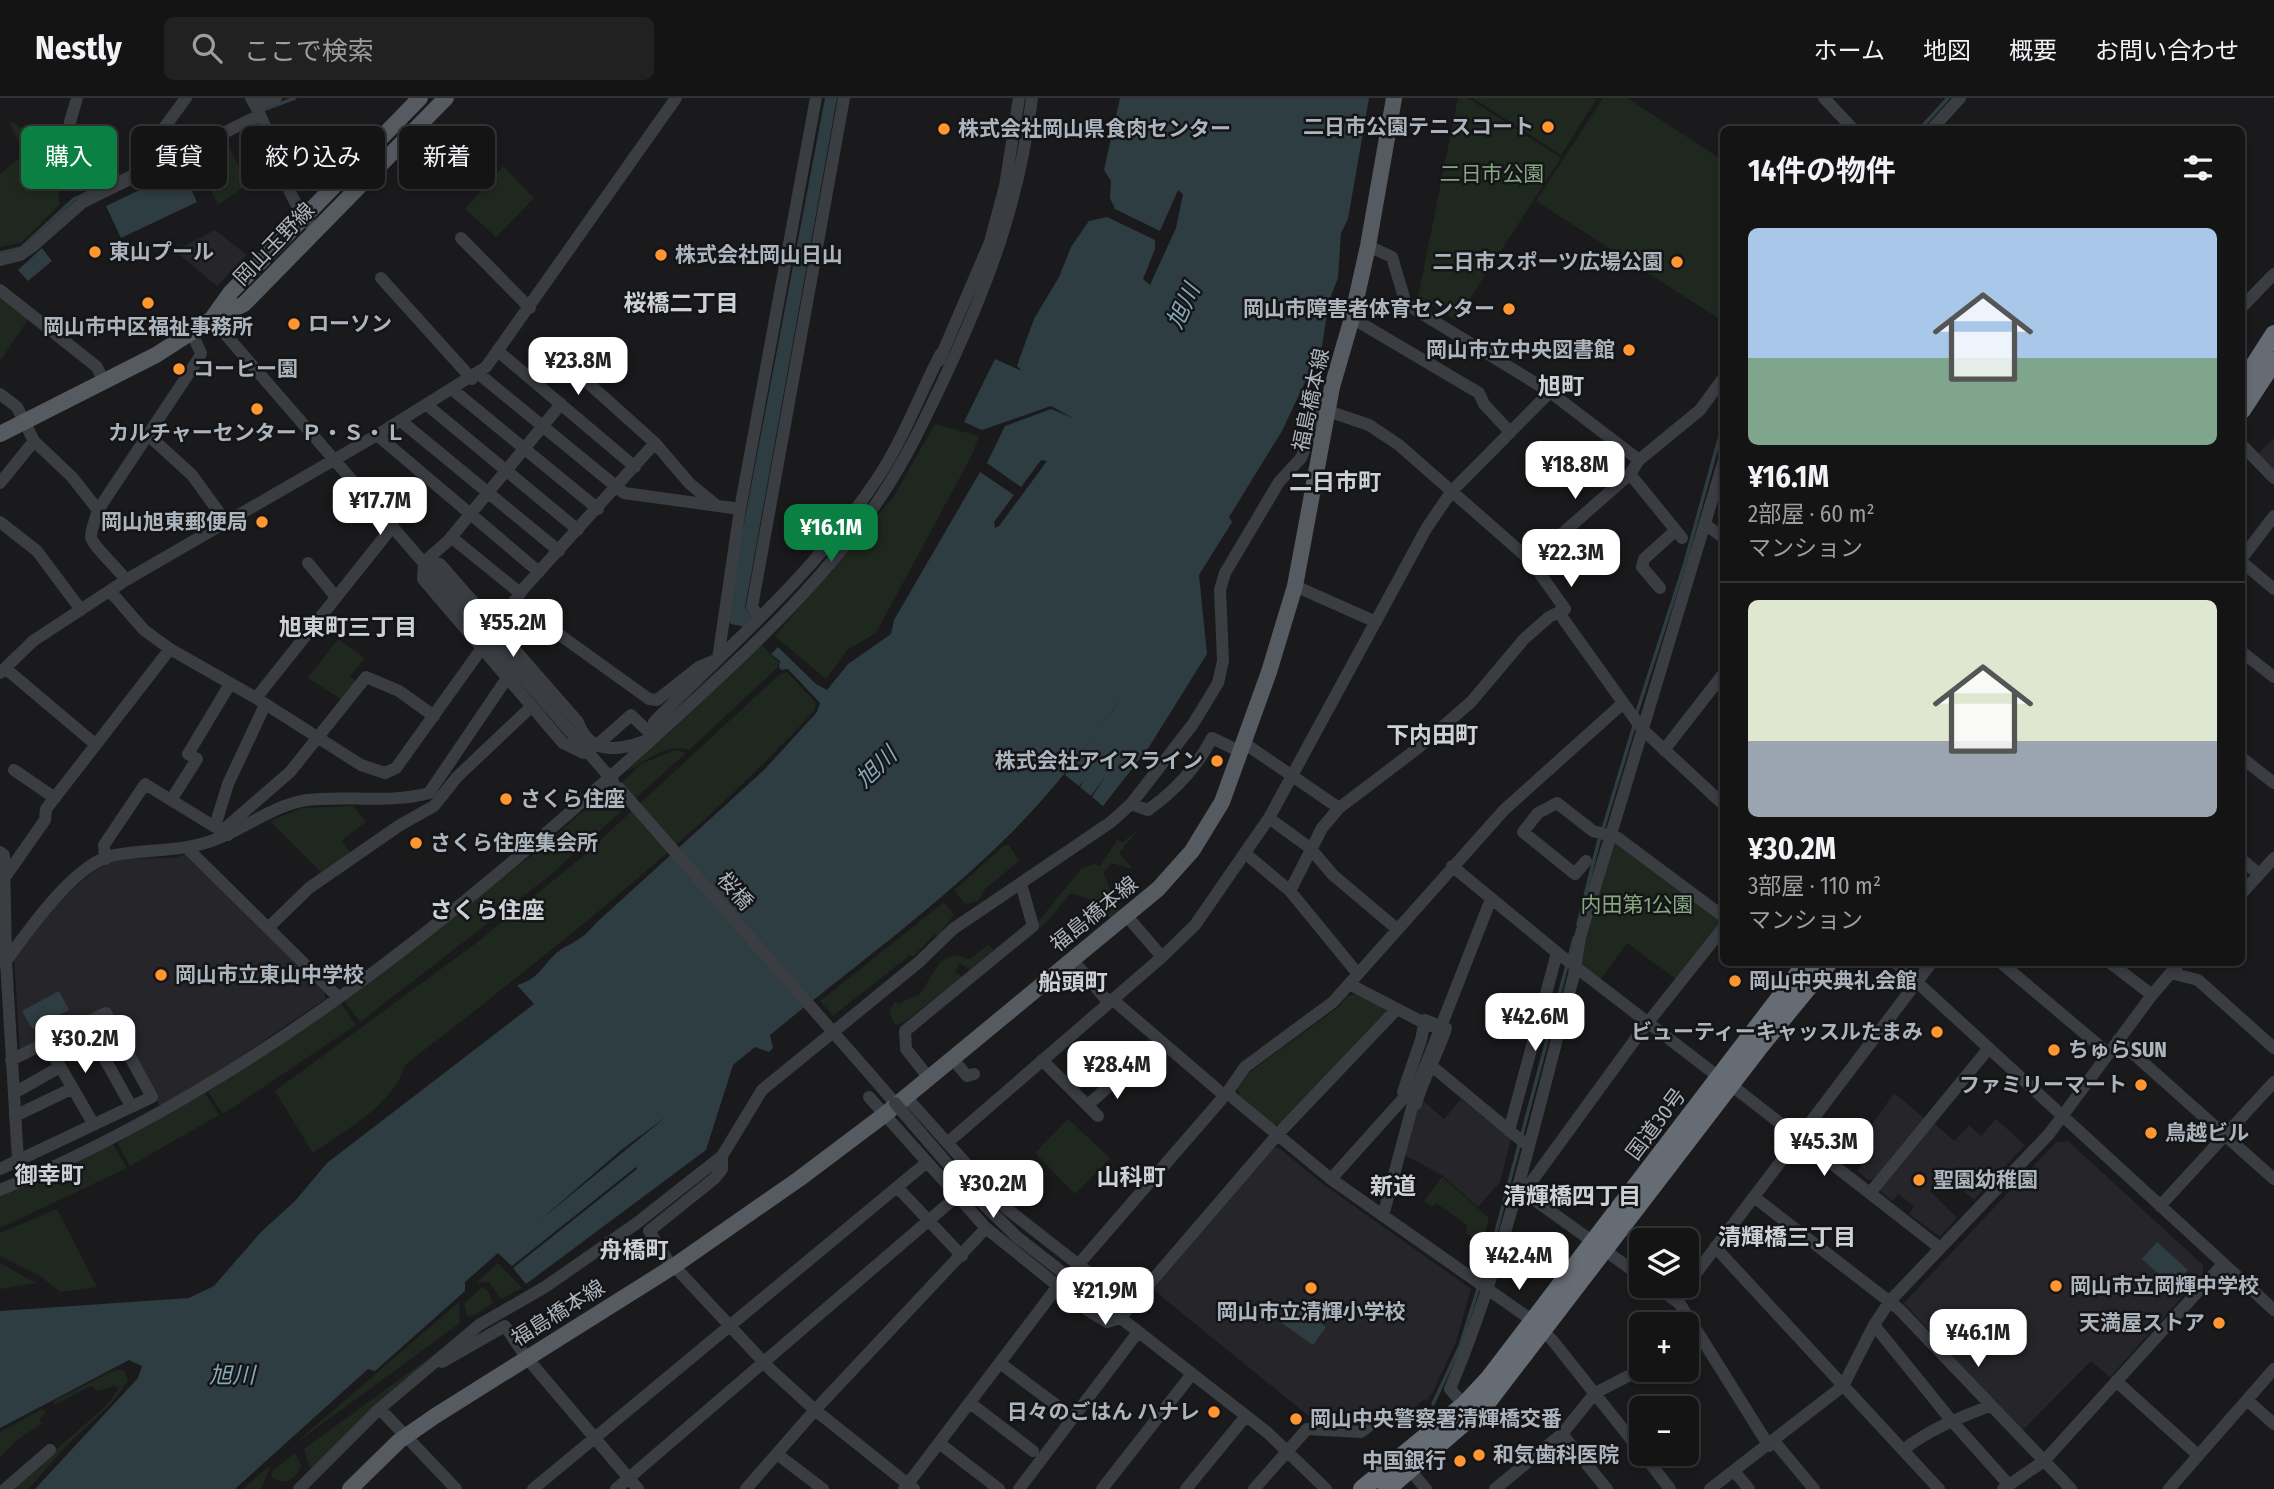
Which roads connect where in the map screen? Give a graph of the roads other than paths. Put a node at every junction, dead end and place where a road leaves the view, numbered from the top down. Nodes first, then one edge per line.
1 (77, 98) edge
2 (186, 98) edge
3 (276, 98) edge
4 (420, 98) edge
5 (446, 98) edge
6 (676, 98) edge
7 (816, 98) edge
8 (844, 98) edge
9 (1019, 98) edge
10 (1032, 98) edge
11 (1394, 98) edge
12 (1824, 98) edge
13 (1960, 98) edge
14 (256, 109) edge
15 (71, 122) dead end
16 (165, 126) edge
17 (1850, 126) edge
18 (1935, 126) edge
19 (304, 218) junction
20 (316, 231) junction
21 (461, 238) dead end
22 (1368, 246) junction
23 (0, 260) edge
24 (2274, 274) edge
25 (381, 278) dead end
26 (0, 290) edge
27 (2245, 304) edge
28 (530, 308) junction
29 (1352, 318) junction
30 (212, 319) junction
31 (192, 334) junction
32 (2274, 334) edge
33 (499, 352) junction
34 (940, 355) junction
35 (2274, 361) edge
36 (476, 376) junction
37 (2245, 379) edge
38 (586, 381) dead end
39 (104, 382) junction
40 (1720, 382) edge
41 (1332, 387) junction
42 (453, 390) junction
43 (1550, 392) junction
44 (0, 394) edge
45 (561, 404) junction
46 (427, 405) junction
47 (2245, 405) edge
48 (1328, 411) junction
49 (928, 412) junction
50 (25, 421) junction
51 (401, 421) junction
52 (542, 427) junction
53 (1510, 432) junction
54 (0, 434) edge
55 (149, 435) junction
56 (377, 435) junction
57 (34, 441) junction
58 (655, 443) junction
59 (524, 448) junction
60 (2245, 448) edge
61 (335, 458) junction
62 (1639, 460) junction
63 (635, 467) junction
64 (506, 470) junction
65 (1630, 474) junction
66 (1720, 474) edge
67 (2274, 478) edge
68 (0, 483) edge
69 (617, 489) junction
70 (1451, 492) junction
71 (488, 493) junction
72 (716, 506) junction
73 (598, 509) junction
74 (740, 509) junction
75 (99, 510) junction
76 (470, 515) junction
77 (2274, 516) edge
78 (0, 522) edge
79 (226, 522) junction
80 (1706, 525) junction
81 (393, 526) junction
82 (579, 530) junction
83 (1720, 535) edge
84 (451, 537) junction
85 (559, 551) junction
86 (2245, 556) edge
87 (1531, 561) junction
88 (424, 562) junction
89 (308, 563) dead end
90 (2245, 563) edge
91 (539, 572) junction
92 (126, 580) junction
93 (1295, 586) junction
94 (1660, 588) dead end
95 (2274, 589) edge
96 (110, 591) junction
97 (336, 597) junction
98 (517, 597) junction
99 (81, 610) junction
100 (1559, 613) junction
101 (760, 617) junction
102 (1376, 622) junction
103 (495, 628) junction
104 (482, 648) junction
105 (170, 649) junction
106 (2245, 654) edge
107 (718, 659) junction
108 (2, 671) edge
109 (2274, 677) edge
110 (507, 678) junction
111 (1720, 681) edge
112 (230, 684) junction
113 (260, 702) junction
114 (1622, 704) junction
115 (531, 707) junction
116 (434, 716) junction
117 (1638, 724) junction
118 (577, 734) junction
119 (654, 737) junction
120 (317, 738) junction
121 (95, 744) junction
122 (1242, 748) junction
123 (1664, 750) junction
124 (594, 752) junction
125 (2245, 760) edge
126 (14, 769) dead end
127 (1292, 774) junction
128 (610, 778) junction
129 (2274, 783) edge
130 (55, 798) junction
131 (171, 800) junction
132 (1720, 801) edge
133 (1131, 804) junction
134 (1339, 808) junction
135 (1269, 818) junction
136 (222, 831) junction
137 (1606, 834) junction
138 (1310, 848) junction
139 (188, 849) junction
140 (0, 852) edge
141 (1246, 854) junction
142 (2274, 858) edge
143 (105, 859) junction
144 (1586, 861) dead end
145 (2245, 862) edge
146 (1452, 866) junction
147 (2259, 874) junction
148 (3, 881) edge
149 (1021, 884) junction
150 (2245, 890) edge
151 (1290, 891) junction
152 (1491, 899) junction
153 (1126, 915) junction
154 (1720, 915) edge
155 (268, 928) junction
156 (1397, 929) junction
157 (1720, 932) edge
158 (1558, 954) junction
159 (1162, 957) junction
160 (1072, 959) junction
161 (3, 962) edge
162 (1573, 965) junction
163 (1804, 966) edge
164 (1826, 966) edge
165 (1899, 966) edge
166 (1929, 966) edge
167 (2005, 966) edge
168 (2114, 966) edge
169 (2177, 966) edge
170 (2171, 973) junction
171 (1353, 979) junction
172 (1917, 983) junction
173 (2152, 995) junction
174 (338, 998) junction
175 (1110, 1001) junction
176 (1396, 1010) junction
177 (85, 1023) junction
178 (1424, 1023) junction
179 (1648, 1023) junction
180 (1440, 1028) junction
181 (2118, 1040) junction
182 (46, 1042) junction
183 (1989, 1048) junction
184 (2274, 1048) edge
185 (2109, 1054) junction
186 (952, 1058) junction
187 (11, 1060) junction
188 (1042, 1060) junction
189 (1429, 1064) junction
190 (60, 1066) junction
191 (1123, 1073) dead end
192 (974, 1074) dead end
193 (929, 1078) junction
194 (6, 1079) edge
195 (1726, 1081) junction
196 (2274, 1082) edge
197 (73, 1088) junction
198 (13, 1093) junction
199 (1226, 1094) junction
200 (869, 1097) dead end
201 (1409, 1099) junction
202 (895, 1105) junction
203 (1088, 1105) junction
204 (131, 1106) junction
205 (1098, 1115) dead end
206 (15, 1116) junction
207 (2063, 1117) junction
208 (94, 1125) junction
209 (1278, 1134) junction
210 (2226, 1135) junction
211 (1800, 1136) junction
212 (1518, 1138) junction
213 (947, 1143) junction
214 (722, 1156) junction
215 (18, 1161) junction
216 (926, 1163) junction
217 (0, 1169) edge
218 (0, 1178) edge
219 (977, 1179) junction
220 (2274, 1179) edge
221 (1331, 1180) junction
222 (897, 1187) junction
223 (0, 1190) edge
224 (1521, 1190) junction
225 (1870, 1193) junction
226 (1754, 1197) junction
227 (957, 1198) junction
228 (2160, 1206) junction
229 (1383, 1216) junction
230 (929, 1222) junction
231 (986, 1228) junction
232 (1598, 1247) junction
233 (1715, 1247) junction
234 (1940, 1248) junction
235 (962, 1255) junction
236 (2223, 1264) junction
237 (673, 1266) junction
238 (1077, 1266) junction
239 (1629, 1268) edge
240 (1699, 1268) edge
241 (1058, 1286) junction
242 (1482, 1286) junction
243 (1673, 1298) edge
244 (1676, 1300) joint
245 (1890, 1301) junction
246 (2274, 1310) edge
247 (1120, 1318) junction
248 (1874, 1325) junction
249 (1538, 1326) junction
250 (731, 1327) junction
251 (1138, 1332) junction
252 (1700, 1338) joint
253 (526, 1357) junction
254 (763, 1362) junction
255 (1000, 1363) junction
256 (431, 1365) junction
257 (2274, 1369) edge
258 (1192, 1374) junction
259 (1629, 1375) edge
260 (2116, 1381) junction
261 (1843, 1386) junction
262 (1595, 1393) junction
263 (2247, 1400) junction
264 (970, 1403) junction
265 (1464, 1405) junction
266 (1990, 1406) junction
267 (380, 1409) junction
268 (1063, 1409) dead end
269 (815, 1410) junction
270 (1247, 1416) junction
271 (1951, 1420) junction
272 (2274, 1424) edge
273 (1432, 1431) junction
274 (1562, 1434) junction
275 (1629, 1436) edge
276 (405, 1437) junction
277 (593, 1440) junction
278 (939, 1443) junction
279 (1772, 1443) junction
280 (50, 1450) dead end
281 (1903, 1450) junction
282 (1033, 1451) dead end
283 (1289, 1451) junction
284 (777, 1454) junction
285 (2198, 1455) junction
286 (2044, 1461) junction
287 (1652, 1466) edge
288 (1410, 1470) junction
289 (1734, 1471) junction
290 (628, 1479) junction
291 (1932, 1487) edge
292 (2006, 1487) edge
293 (908, 1488) edge
294 (5, 1489) edge
295 (299, 1489) edge
296 (350, 1489) edge
297 (456, 1489) edge
298 (533, 1489) edge
299 (616, 1489) edge
300 (638, 1489) edge
301 (746, 1489) edge
302 (822, 1489) edge
303 (999, 1489) edge
304 (1018, 1489) edge
305 (1102, 1489) edge
306 (1186, 1489) edge
307 (1254, 1489) edge
308 (1326, 1489) edge
309 (1362, 1489) edge
310 (1387, 1489) edge
311 (1426, 1489) edge
312 (1496, 1489) edge
313 (1607, 1489) edge
314 (1670, 1489) edge
315 (1710, 1489) edge
316 (1749, 1489) edge
317 (1814, 1489) edge
318 (2071, 1489) edge
319 (2169, 1489) edge

1 - 15 street
2 - 16 street
3 - 14 street
4 - 19 main road, 岡山玉野線
5 - 20 main road, 岡山玉野線
6 - 28 street
7 - 74 street
8 - 101 street
9 - 34 street
10 - 49 street
11 - 22 main road, 福島橋本線
12 - 17 street
13 - 18 street
14 - 19 street
14 - 23 street
19 - 20 street
19 - 30 main road, 岡山玉野線
20 - 30 main road, 岡山玉野線
21 - 28 street
22 - 29 main road, 福島橋本線
22 - 43 street
24 - 27 street
25 - 36 street
26 - 39 street
28 - 33 street
29 - 41 main road, 福島橋本線
29 - 53 street
30 - 31 main road, 岡山玉野線
30 - 61 street
31 - 39 main road, 岡山玉野線
31 - 55 street
32 - 37 highway
33 - 36 street
33 - 45 street
34 - 49 street
34 - 101 street
35 - 47 highway
36 - 42 street
36 - 52 street
38 - 58 street
39 - 50 main road, 岡山玉野線
40 - 62 street
41 - 48 main road, 福島橋本線
41 - 133 street
42 - 46 street
42 - 59 street
43 - 53 street
43 - 62 street
44 - 50 street
45 - 52 street
45 - 63 street
46 - 51 street
46 - 64 street
48 - 70 street
48 - 93 main road, 福島橋本線
49 - 119 street
50 - 54 main road, 岡山玉野線
50 - 57 street
51 - 56 street
51 - 71 street
52 - 59 street
52 - 69 street
53 - 70 street
55 - 75 street
55 - 79 street
56 - 61 street
56 - 76 street
57 - 68 street
57 - 75 street
58 - 63 street
58 - 72 street
59 - 64 street
59 - 73 street
60 - 67 street
61 - 79 street
61 - 81 street
62 - 65 street
63 - 69 street
64 - 71 street
64 - 82 street
65 - 87 street
65 - 94 street
66 - 80 street
69 - 72 street
69 - 73 street
70 - 87 street
70 - 102 street
71 - 76 street
71 - 85 street
72 - 74 street
73 - 82 street
74 - 107 street
75 - 92 street
76 - 84 street
76 - 91 street
77 - 86 street
78 - 99 street
79 - 92 street
80 - 83 street
80 - 117 street
81 - 88 street
81 - 97 street
82 - 85 street
84 - 88 street
84 - 98 street
85 - 91 street
87 - 100 street
88 - 103 street
88 - 104 street
88 - 118 street
89 - 97 street
90 - 95 street
91 - 98 street
92 - 96 street
93 - 102 street
93 - 122 main road, 福島橋本線
96 - 99 street
96 - 105 street
97 - 113 street
98 - 103 street
98 - 107 street
99 - 108 street
100 - 114 street
100 - 134 street
101 - 107 street
102 - 127 street
103 - 118 street
104 - 110 street
104 - 116 street
105 - 112 street
105 - 121 street
106 - 109 street
107 - 119 street
108 - 121 street
110 - 115 street
110 - 136 street
111 - 123 street
112 - 113 street
112 - 131 street
113 - 120 street
113 - 136 street
114 - 117 street
114 - 146 street
115 - 124 street
115 - 155 street
116 - 120 street
116 - 120 street
117 - 123 street
117 - 137 street
118 - 124 street, 桜橋
119 - 124 street
119 - 124 street
119 - 128 street
120 - 136 street
121 - 130 street
122 - 127 street
122 - 133 street
122 - 153 main road, 福島橋本線
123 - 132 street
124 - 128 street, 桜橋
125 - 129 street
126 - 130 street
127 - 134 street
127 - 135 street
128 - 174 street
128 - 202 street, 桜橋, bridge
130 - 148 street
131 - 136 street
131 - 143 street
133 - 149 street
134 - 138 street
135 - 138 street
135 - 141 street
136 - 139 street
137 - 144 street
137 - 154 street
137 - 162 street
138 - 151 street
138 - 156 street
139 - 143 street
139 - 155 street
140 - 148 street
141 - 151 street
141 - 159 street
142 - 147 street
143 - 161 street
145 - 147 street
146 - 152 street
146 - 156 street
147 - 150 street
148 - 161 street
149 - 193 street
149 - 214 street
151 - 171 street
152 - 158 street
152 - 180 street
153 - 159 street
153 - 160 main road, 福島橋本線
155 - 174 street
156 - 171 street
157 - 179 street
158 - 162 street
158 - 212 street
159 - 175 street
160 - 175 street
160 - 186 main road, 福島橋本線
161 - 187 street
162 - 179 street
162 - 212 street
163 - 195 highway, 国道30号
164 - 195 highway, 国道30号
165 - 172 street
166 - 172 street
167 - 185 street
168 - 173 street
169 - 170 street
170 - 173 street
170 - 184 street
171 - 176 street
171 - 199 street
172 - 183 street
172 - 211 street
173 - 181 street
174 - 223 street
175 - 188 street
175 - 199 street
176 - 178 street
176 - 209 street
177 - 182 street
177 - 204 street
177 - 204 street
178 - 180 street
178 - 201 street
179 - 195 street
179 - 224 street
180 - 189 street
181 - 185 street
181 - 210 street
182 - 187 street
182 - 190 street
183 - 207 street
183 - 225 street
185 - 207 street
186 - 192 street
186 - 193 main road, 福島橋本線
187 - 194 street
188 - 203 street
188 - 213 street
189 - 201 street
189 - 201 street
189 - 212 street
190 - 197 street
190 - 198 street
191 - 203 street
193 - 202 main road, 福島橋本線
194 - 198 street
195 - 211 street
195 - 232 highway, 国道30号
196 - 210 street
197 - 206 street
197 - 208 street
198 - 206 street
199 - 209 street
199 - 238 street
200 - 202 street
201 - 221 street
201 - 229 street
202 - 213 street
202 - 216 street
202 - 237 main road, 福島橋本線
202 - 247 street, bridge
203 - 205 street
204 - 208 street
206 - 215 street
207 - 228 street
207 - 234 street
208 - 215 street
209 - 221 street
209 - 247 street
210 - 220 street
210 - 228 street
211 - 225 street
211 - 226 street
212 - 224 street
213 - 219 street
214 - 237 street
214 - 256 street
215 - 217 street
215 - 218 street
216 - 222 street
216 - 227 street
219 - 227 street
219 - 238 street
221 - 229 street
222 - 230 street
222 - 250 street
224 - 232 street
224 - 242 street
225 - 234 street
226 - 233 street
226 - 245 street
227 - 230 street
227 - 231 street
228 - 236 street
229 - 242 street
230 - 235 street
230 - 254 street
231 - 235 street
231 - 241 street
232 - 239 street
232 - 249 highway, 国道30号
233 - 240 street
233 - 261 street
234 - 245 street
235 - 269 street
236 - 246 street
236 - 260 street
237 - 250 street
237 - 253 main road, 福島橋本線
238 - 247 street
241 - 247 street
241 - 255 street
242 - 249 street
242 - 265 street
243 - 244 street
244 - 252 street
245 - 248 street
245 - 266 street
247 - 251 street
248 - 261 street
248 - 271 street
249 - 262 street
249 - 265 highway, 国道30号
249 - 288 highway, 国道30号
250 - 254 street
250 - 277 street
251 - 258 street
251 - 304 street
252 - 279 street
253 - 256 street
253 - 276 main road, 福島橋本線
253 - 277 street
254 - 269 street
254 - 290 street
255 - 264 street
255 - 268 street
256 - 267 street
257 - 263 street
258 - 270 street
258 - 305 street
259 - 262 street
260 - 285 street
260 - 286 street
261 - 279 street
261 - 281 street
262 - 274 street
262 - 275 street
263 - 272 street
263 - 285 street
264 - 278 street
264 - 282 street
265 - 273 highway, 国道30号
266 - 271 street
266 - 286 street
267 - 276 street
267 - 295 street
269 - 284 street
269 - 293 street
270 - 283 street
270 - 306 street
271 - 281 street
271 - 292 street
273 - 283 street
273 - 309 highway, 国道30号
274 - 312 street
274 - 313 street
276 - 296 main road, 福島橋本線
276 - 297 street
277 - 290 street
277 - 298 street
278 - 293 street
278 - 303 street
279 - 289 street
279 - 317 street
280 - 294 street
281 - 291 street
283 - 307 street
283 - 308 street
284 - 301 street
284 - 302 street
285 - 319 street
286 - 292 street
286 - 318 street
287 - 314 street
288 - 310 highway, 国道30号
288 - 311 street
289 - 315 street
289 - 316 street
290 - 299 street
290 - 300 street

